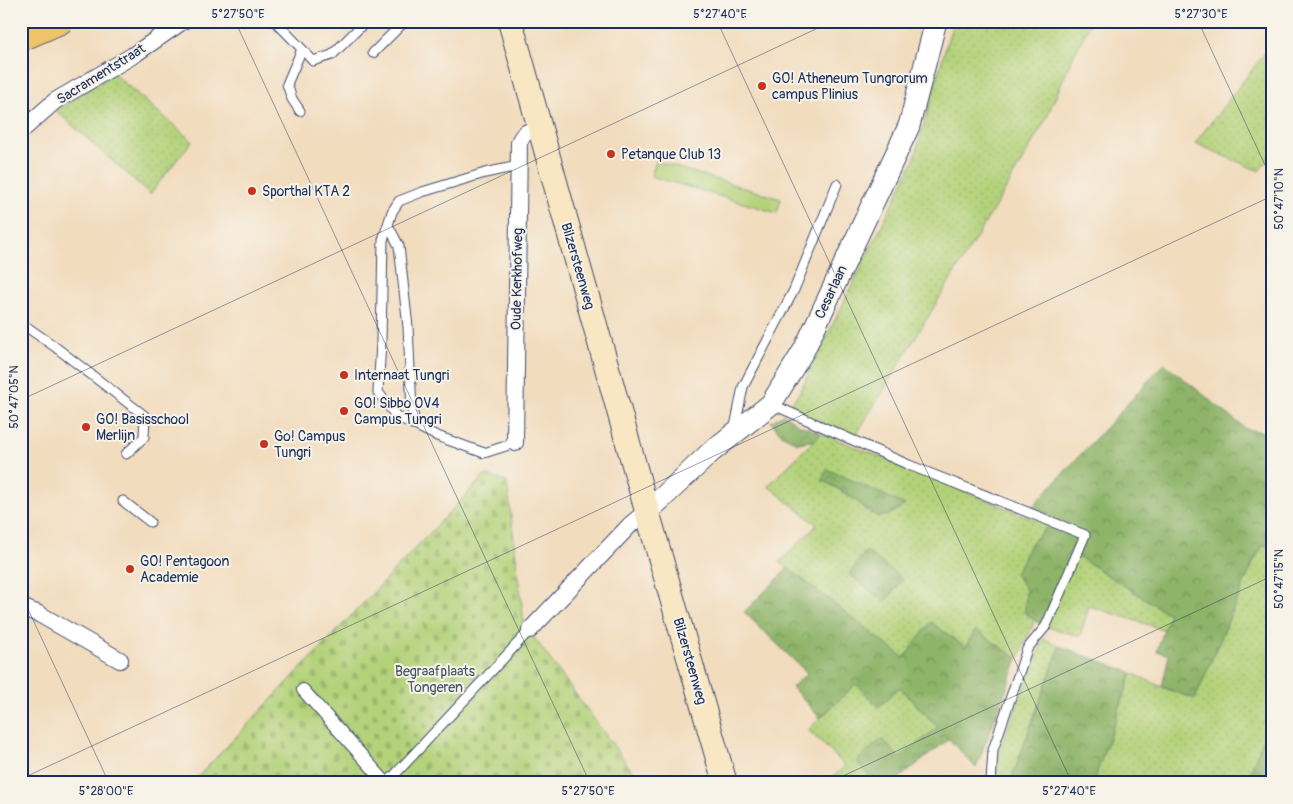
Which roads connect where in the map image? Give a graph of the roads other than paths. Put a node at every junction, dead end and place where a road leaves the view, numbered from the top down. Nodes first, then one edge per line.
1 (60, 21) edge
2 (183, 21) edge
3 (275, 21) edge
4 (366, 21) edge
5 (405, 21) edge
6 (510, 21) edge
7 (936, 21) edge
8 (21, 38) edge
9 (302, 49) junction
10 (373, 53) dead end
11 (300, 111) dead end
12 (539, 127) junction
13 (21, 131) edge
14 (518, 166) junction
15 (837, 184) dead end
16 (388, 225) junction
17 (23, 326) edge
18 (771, 404) junction
19 (416, 425) junction
20 (734, 435) junction
21 (515, 443) joint
22 (126, 454) dead end
23 (123, 501) dead end
24 (646, 511) junction
25 (150, 522) dead end
26 (21, 607) edge
27 (530, 630) joint
28 (120, 660) dead end
29 (303, 690) dead end
30 (387, 783) edge
31 (725, 783) edge
32 (991, 783) edge

1 - 8 main road
2 - 13 street, Sacramentstraat
3 - 9 lane
4 - 9 lane
5 - 10 lane
6 - 12 main road, Bilzersteenweg
7 - 18 street, Cesarlaan
9 - 11 lane
12 - 14 street, Oude Kerkhofweg
12 - 24 main road, Bilzersteenweg
14 - 16 lane
14 - 21 street, Oude Kerkhofweg
15 - 20 lane
16 - 19 lane
16 - 19 lane
17 - 22 lane
18 - 20 street, Cesarlaan
18 - 32 lane
19 - 21 lane
20 - 24 street, Cesarlaan
23 - 25 lane
24 - 27 street
24 - 31 main road, Bilzersteenweg
26 - 28 street
27 - 30 lane
29 - 30 street

